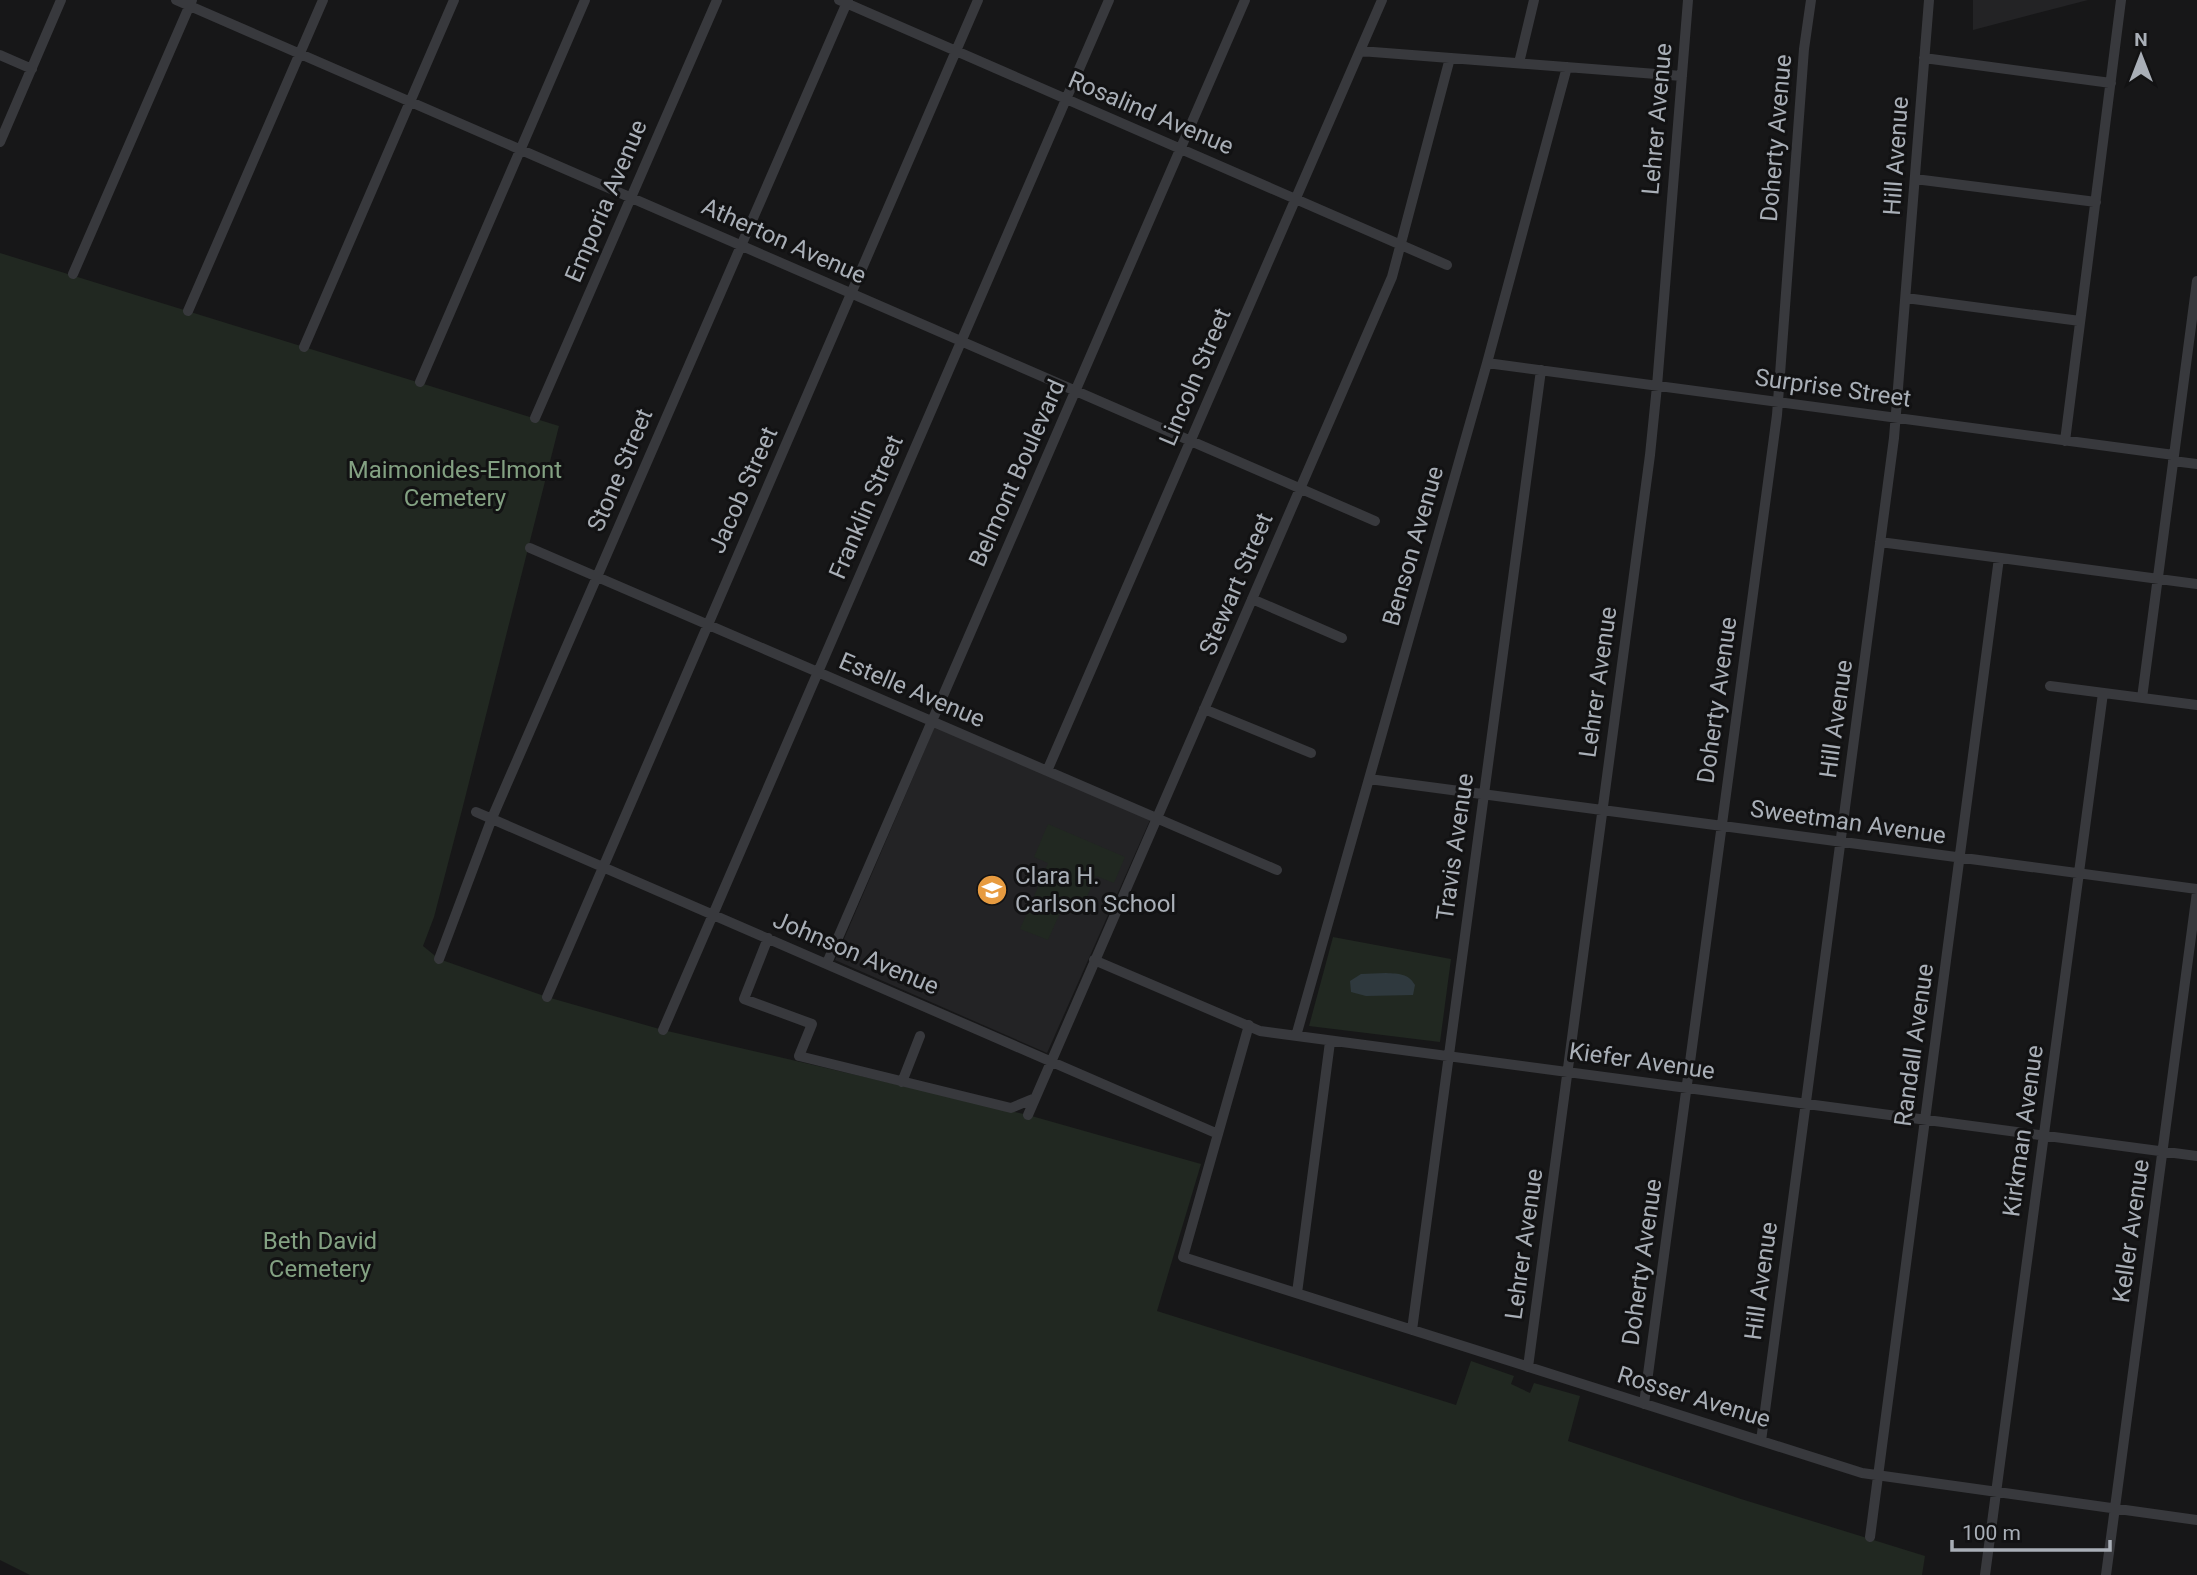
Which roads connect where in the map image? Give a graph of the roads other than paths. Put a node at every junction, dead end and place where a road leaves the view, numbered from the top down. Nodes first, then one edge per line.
1 (61, 0) edge
2 (176, 0) edge
3 (323, 0) edge
4 (454, 0) edge
5 (585, 0) edge
6 (717, 0) edge
7 (978, 0) edge
8 (1109, 0) edge
9 (1245, 0) edge
10 (1382, 0) edge
11 (1534, 0) edge
12 (1688, 0) edge
13 (1811, 0) edge
14 (1928, 0) edge
15 (2121, 0) edge
16 (844, 1) edge
17 (191, 3) edge
18 (956, 51) junction
19 (1360, 51) junction
20 (300, 54) junction
21 (0, 55) edge
22 (1450, 58) junction
23 (1924, 58) junction
24 (1520, 63) junction
25 (1567, 67) junction
26 (32, 69) junction
27 (1682, 76) junction
28 (2111, 83) junction
29 (1066, 99) junction
30 (410, 102) junction
31 (0, 142) edge
32 (1181, 149) junction
33 (520, 150) junction
34 (1915, 179) junction
35 (630, 198) junction
36 (1295, 198) junction
37 (2096, 202) junction
38 (1400, 244) junction
39 (741, 245) junction
40 (1447, 265) dead end
41 (73, 274) dead end
42 (2197, 281) edge
43 (851, 293) junction
44 (1906, 298) junction
45 (188, 311) dead end
46 (2080, 321) junction
47 (961, 341) junction
48 (2193, 341) edge
49 (304, 347) dead end
50 (1486, 363) junction
51 (1541, 370) junction
52 (420, 382) dead end
53 (1657, 386) junction
54 (1076, 391) junction
55 (1777, 402) junction
56 (536, 418) dead end
57 (1896, 418) junction
58 (1190, 441) junction
59 (2065, 441) junction
60 (2174, 458) junction
61 (2197, 464) edge
62 (1300, 489) junction
63 (1375, 521) dead end
64 (1880, 542) junction
65 (530, 548) dead end
66 (1999, 558) junction
67 (597, 576) junction
68 (2157, 579) junction
69 (2197, 584) edge
70 (1252, 599) junction
71 (707, 624) junction
72 (1342, 638) dead end
73 (817, 672) junction
74 (2050, 686) dead end
75 (2103, 693) junction
76 (2142, 698) junction
77 (2197, 705) edge
78 (1204, 709) junction
79 (932, 721) junction
80 (1311, 753) dead end
81 (1047, 771) junction
82 (1368, 779) junction
83 (1483, 794) junction
84 (1602, 810) junction
85 (476, 812) dead end
86 (492, 818) junction
87 (1156, 819) junction
88 (1721, 826) junction
89 (1840, 842) junction
90 (1959, 858) junction
91 (602, 866) junction
92 (1277, 870) dead end
93 (2078, 874) junction
94 (2197, 891) edge
95 (712, 914) junction
96 (768, 938) junction
97 (439, 959) dead end
98 (1094, 960) junction
99 (827, 963) junction
100 (547, 997) dead end
101 (1249, 1026) junction
102 (663, 1030) dead end
103 (920, 1036) dead end
104 (1296, 1036) junction
105 (1330, 1042) junction
106 (1448, 1056) junction
107 (1051, 1061) junction
108 (1568, 1072) junction
109 (902, 1082) junction
110 (1687, 1088) junction
111 (1035, 1098) junction
112 (1806, 1104) junction
113 (1028, 1115) dead end
114 (1925, 1120) junction
115 (1219, 1134) junction
116 (2044, 1136) junction
117 (2163, 1151) junction
118 (2197, 1156) edge
119 (1297, 1293) junction
120 (1412, 1330) junction
121 (1528, 1367) junction
122 (1644, 1404) junction
123 (1761, 1441) junction
124 (1877, 1477) junction
125 (1996, 1493) junction
126 (2115, 1509) junction
127 (2197, 1520) edge
128 (1870, 1537) dead end
129 (1985, 1575) edge
130 (2106, 1575) edge

1 - 26 street
2 - 17 street, Atherton Avenue
3 - 20 street
4 - 30 street
5 - 33 street
6 - 35 street, Emporia Avenue
7 - 18 street, Jacob Street
8 - 29 street, Franklin Street
9 - 32 street, Belmont Boulevard
10 - 19 street, Lincoln Street
11 - 24 street
12 - 27 street, Lehrer Avenue
13 - 55 street, Doherty Avenue
14 - 23 street, Hill Avenue
15 - 28 street
16 - 18 street, Rosalind Avenue
16 - 39 street, Stone Street
17 - 20 street, Atherton Avenue
17 - 41 street
18 - 29 street, Rosalind Avenue
18 - 43 street, Jacob Street
19 - 22 street
19 - 36 street, Lincoln Street
20 - 30 street, Atherton Avenue
20 - 45 street
21 - 26 street
22 - 24 street
22 - 38 street, Stewart Street
23 - 28 street
23 - 34 street, Hill Avenue
24 - 25 street
25 - 27 street
25 - 50 street, Benson Avenue
26 - 31 street
27 - 53 street, Lehrer Avenue
28 - 37 street
29 - 32 street, Rosalind Avenue
29 - 47 street, Franklin Street
30 - 33 street, Atherton Avenue
30 - 49 street
32 - 36 street, Rosalind Avenue
32 - 54 street, Belmont Boulevard
33 - 35 street, Atherton Avenue
33 - 52 street
34 - 37 street
34 - 44 street, Hill Avenue
35 - 39 street, Atherton Avenue
35 - 56 street, Emporia Avenue
36 - 38 street, Rosalind Avenue
36 - 58 street, Lincoln Street
37 - 46 street
38 - 40 street, Rosalind Avenue
38 - 62 street, Stewart Street
39 - 43 street, Atherton Avenue
39 - 67 street, Stone Street
42 - 48 street
43 - 47 street, Atherton Avenue
43 - 71 street, Jacob Street
44 - 46 street
44 - 57 street, Hill Avenue
46 - 59 street
47 - 54 street, Atherton Avenue
47 - 73 street, Franklin Street
48 - 60 street
50 - 51 street, Surprise Street
50 - 82 street, Benson Avenue
51 - 53 street, Surprise Street
51 - 83 street, Travis Avenue
53 - 55 street, Surprise Street
53 - 84 street, Lehrer Avenue
54 - 58 street, Atherton Avenue
54 - 79 street, Belmont Boulevard
55 - 57 street, Surprise Street
55 - 88 street, Doherty Avenue
57 - 59 street, Surprise Street
57 - 64 street, Hill Avenue
58 - 62 street, Atherton Avenue
58 - 81 street, Lincoln Street
59 - 60 street, Surprise Street
60 - 61 street, Surprise Street
60 - 68 street
62 - 63 street, Atherton Avenue
62 - 70 street, Stewart Street
64 - 66 street
64 - 89 street, Hill Avenue
65 - 67 street, Estelle Avenue
66 - 68 street
66 - 90 street, Randall Avenue
67 - 71 street, Estelle Avenue
67 - 86 street, Stone Street
68 - 69 street
68 - 76 street
70 - 72 street
70 - 78 street, Stewart Street
71 - 73 street, Estelle Avenue
71 - 91 street, Jacob Street
73 - 79 street, Estelle Avenue
73 - 95 street, Franklin Street
74 - 75 street
75 - 76 street
75 - 93 street, Kirkman Avenue
76 - 77 street
78 - 80 street
78 - 87 street, Stewart Street
79 - 81 street, Estelle Avenue
79 - 99 street, Belmont Boulevard
81 - 87 street, Estelle Avenue
82 - 83 street, Sweetman Avenue
82 - 104 street, Benson Avenue
83 - 84 street, Sweetman Avenue
83 - 106 street, Travis Avenue
84 - 88 street, Sweetman Avenue
84 - 108 street, Lehrer Avenue
85 - 86 street, Johnson Avenue
86 - 91 street, Johnson Avenue
86 - 97 street, Stone Street
87 - 92 street, Estelle Avenue
87 - 98 street, Stewart Street
88 - 89 street, Sweetman Avenue
88 - 110 street, Doherty Avenue
89 - 90 street, Sweetman Avenue
89 - 112 street, Hill Avenue
90 - 93 street, Sweetman Avenue
90 - 114 street, Randall Avenue
91 - 95 street, Johnson Avenue
91 - 100 street, Jacob Street
93 - 94 street, Sweetman Avenue
93 - 116 street, Kirkman Avenue
94 - 117 street, Keller Avenue
95 - 96 street, Johnson Avenue
95 - 102 street, Franklin Street
96 - 99 street, Johnson Avenue
96 - 109 street
98 - 101 street, Kiefer Avenue
98 - 107 street, Stewart Street
99 - 107 street, Johnson Avenue
101 - 104 street, Kiefer Avenue
101 - 115 street
103 - 109 street
104 - 105 street, Kiefer Avenue
105 - 106 street, Kiefer Avenue
105 - 119 street
106 - 108 street, Kiefer Avenue
106 - 120 street, Travis Avenue
107 - 111 street, Stewart Street
107 - 115 street, Johnson Avenue
108 - 110 street, Kiefer Avenue
108 - 121 street, Lehrer Avenue
109 - 111 street
110 - 112 street, Kiefer Avenue
110 - 122 street, Doherty Avenue
111 - 113 street, Stewart Street
112 - 114 street, Kiefer Avenue
112 - 123 street, Hill Avenue
114 - 116 street, Kiefer Avenue
114 - 124 street, Randall Avenue
115 - 119 street, Rosser Avenue
116 - 117 street, Kiefer Avenue
116 - 125 street, Kirkman Avenue
117 - 118 street, Kiefer Avenue
117 - 126 street, Keller Avenue
119 - 120 street, Rosser Avenue
120 - 121 street, Rosser Avenue
121 - 122 street, Rosser Avenue
122 - 123 street, Rosser Avenue
123 - 124 street, Rosser Avenue
124 - 125 street, Rosser Avenue
124 - 128 street, Randall Avenue
125 - 126 street, Rosser Avenue
125 - 129 street, Kirkman Avenue
126 - 127 street, Rosser Avenue
126 - 130 street, Keller Avenue

